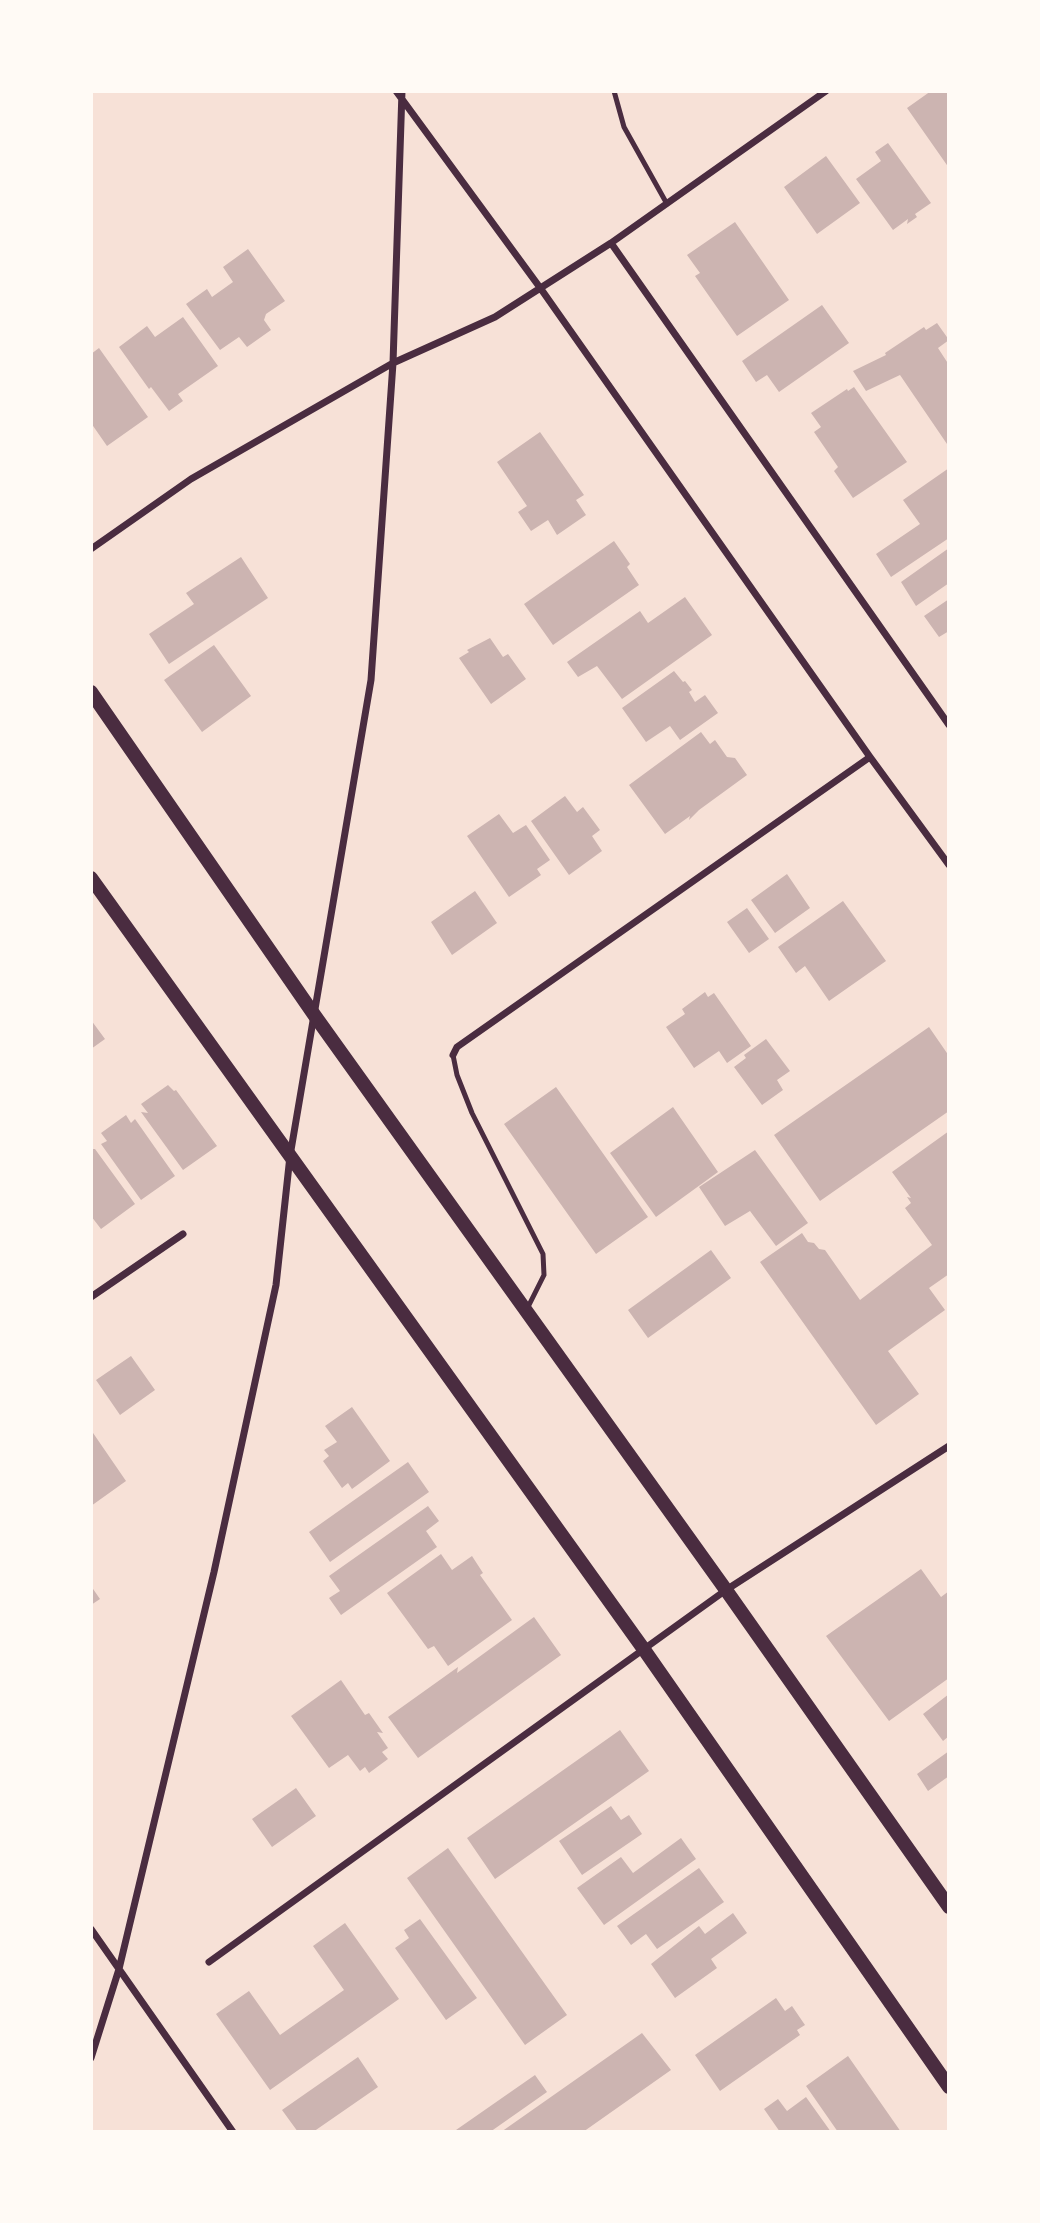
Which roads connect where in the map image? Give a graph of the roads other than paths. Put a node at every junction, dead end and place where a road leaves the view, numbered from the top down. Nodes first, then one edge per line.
1 (396, 91) edge
2 (614, 91) edge
3 (826, 91) edge
4 (402, 95) edge
5 (667, 204) junction
6 (611, 243) junction
7 (541, 289) junction
8 (393, 363) junction
9 (91, 550) edge
10 (91, 692) edge
11 (949, 725) edge
12 (870, 757) junction
13 (949, 865) edge
14 (91, 878) edge
15 (315, 1016) junction
16 (453, 1055) joint
17 (290, 1156) junction
18 (183, 1234) dead end
19 (91, 1297) edge
20 (526, 1310) junction
21 (949, 1446) edge
22 (726, 1590) junction
23 (645, 1651) junction
24 (949, 1907) edge
25 (91, 1929) edge
26 (209, 1962) dead end
27 (119, 1969) junction
28 (91, 2058) edge
29 (949, 2087) edge
30 (233, 2132) edge

1 - 4 street
2 - 5 lane
3 - 5 street
4 - 7 street
4 - 8 street
5 - 6 street
6 - 7 street
6 - 11 street
7 - 8 street
7 - 12 street
8 - 9 street
8 - 15 street
10 - 15 main road
12 - 13 street
12 - 16 street
14 - 17 main road
15 - 17 street
15 - 20 main road
16 - 20 lane
17 - 23 main road
17 - 27 street
18 - 19 street
20 - 22 main road
21 - 22 street
22 - 23 street
22 - 24 main road
23 - 26 street
23 - 29 main road
25 - 27 street
27 - 28 street
27 - 30 street

